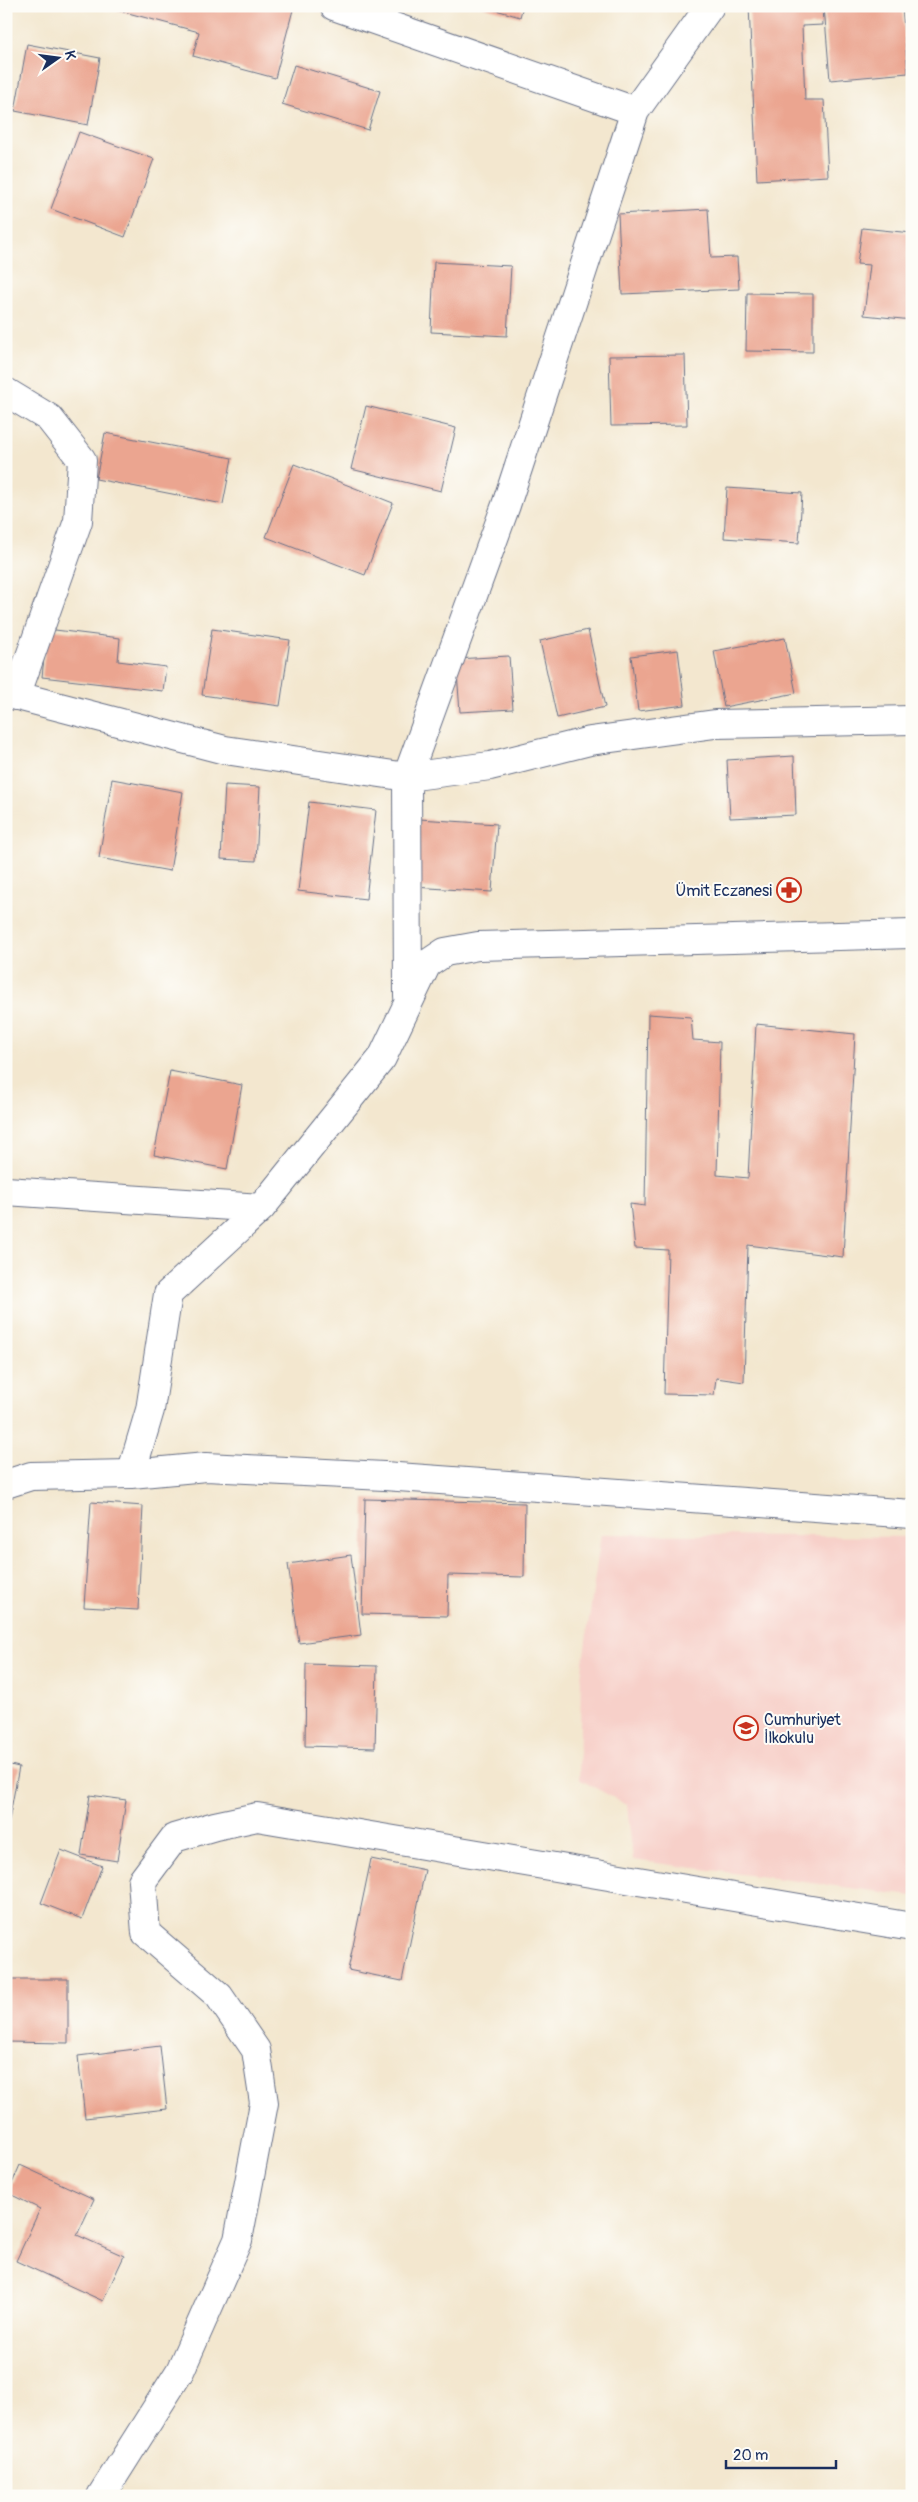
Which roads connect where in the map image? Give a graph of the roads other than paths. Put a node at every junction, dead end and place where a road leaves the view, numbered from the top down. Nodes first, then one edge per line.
1 (334, 6) edge
2 (710, 6) edge
3 (635, 111) junction
4 (6, 392) edge
5 (11, 694) edge
6 (912, 720) edge
7 (407, 777) junction
8 (912, 934) edge
9 (408, 1002) junction
10 (6, 1191) edge
11 (261, 1208) junction
12 (131, 1474) junction
13 (6, 1484) edge
14 (912, 1514) edge
15 (912, 1927) edge
16 (101, 2496) edge

1 - 3 street
2 - 3 street
3 - 7 street
4 - 5 street
5 - 7 street
6 - 7 street
7 - 9 street
8 - 9 street
9 - 11 street
10 - 11 street
11 - 12 street
12 - 13 street
12 - 14 street
15 - 16 street

